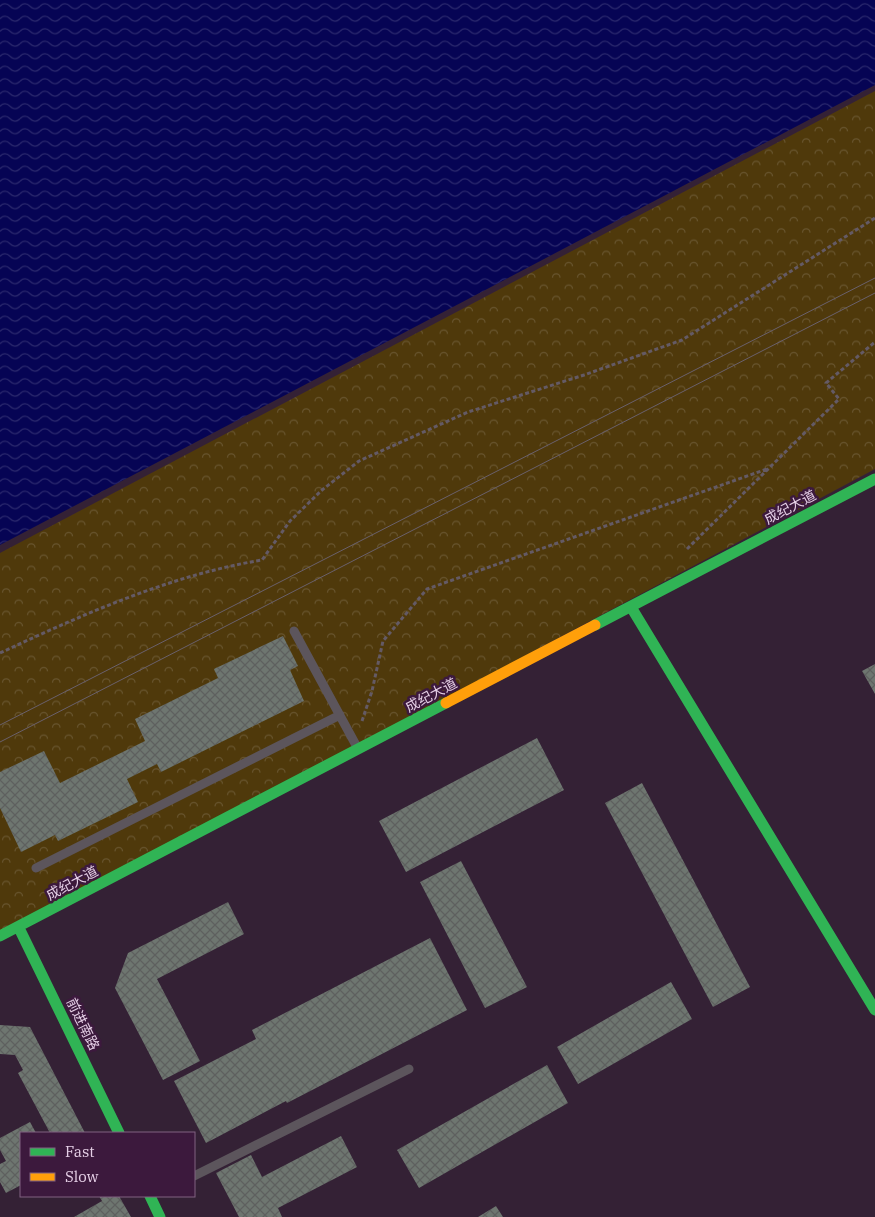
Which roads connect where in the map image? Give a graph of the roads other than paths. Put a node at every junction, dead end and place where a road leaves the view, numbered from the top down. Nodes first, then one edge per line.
1 (875, 479) edge
2 (631, 607) junction
3 (294, 631) dead end
4 (340, 716) junction
5 (358, 750) junction
6 (36, 868) dead end
7 (19, 928) junction
8 (0, 936) edge
9 (875, 1010) edge
10 (409, 1069) dead end
11 (120, 1132) edge
12 (195, 1176) edge
13 (152, 1197) edge
14 (160, 1217) edge

1 - 2 main road, 成纪大道
2 - 5 main road, 成纪大道
2 - 9 main road
3 - 4 lane
4 - 5 lane
4 - 6 lane
5 - 7 main road, 成纪大道
7 - 8 main road, 成纪大道
7 - 11 main road, 前进南路
10 - 12 lane
13 - 14 main road

